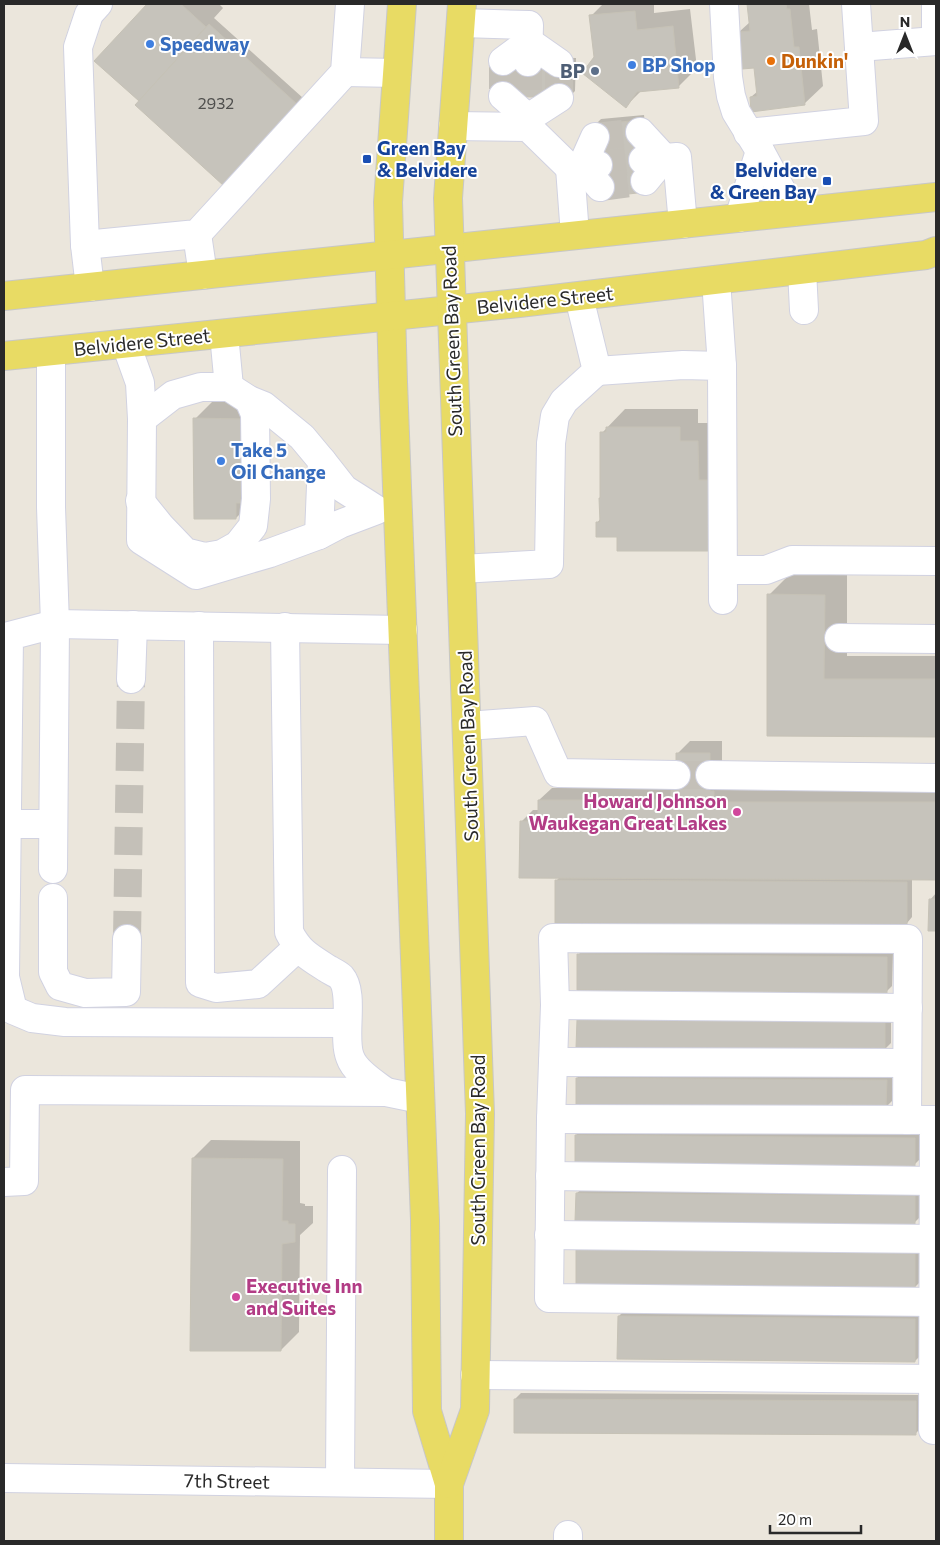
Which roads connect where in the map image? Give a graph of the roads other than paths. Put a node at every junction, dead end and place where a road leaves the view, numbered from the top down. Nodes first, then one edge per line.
1 (98, 4) edge
2 (350, 4) edge
3 (402, 4) edge
4 (724, 4) edge
5 (856, 4) edge
6 (936, 4) edge
7 (461, 13) edge
8 (936, 27) edge
9 (936, 41) edge
10 (859, 47) junction
11 (559, 63) dead end
12 (345, 72) junction
13 (397, 72) junction
14 (559, 98) dead end
15 (522, 110) junction
16 (453, 126) junction
17 (640, 132) dead end
18 (595, 137) dead end
19 (754, 142) junction
20 (587, 171) junction
21 (936, 196) edge
22 (793, 212) junction
23 (739, 218) junction
24 (683, 224) junction
25 (197, 234) junction
26 (575, 236) junction
27 (85, 245) junction
28 (449, 249) junction
29 (936, 251) edge
30 (390, 255) junction
31 (802, 270) junction
32 (203, 275) junction
33 (716, 280) junction
34 (90, 287) junction
35 (4, 296) edge
36 (578, 296) junction
37 (452, 310) junction
38 (804, 310) dead end
39 (392, 317) junction
40 (224, 334) junction
41 (126, 344) junction
42 (51, 352) junction
43 (4, 356) edge
44 (722, 366) junction
45 (597, 371) junction
46 (250, 400) junction
47 (142, 419) junction
48 (322, 462) junction
49 (140, 501) junction
50 (388, 510) junction
51 (319, 535) junction
52 (270, 553) junction
53 (936, 561) edge
54 (461, 569) junction
55 (723, 570) junction
56 (723, 600) dead end
57 (55, 624) junction
58 (133, 625) junction
59 (199, 626) junction
60 (286, 627) junction
61 (402, 630) junction
62 (839, 638) dead end
63 (936, 639) edge
64 (131, 679) tunnel mouth
65 (467, 726) junction
66 (676, 775) tunnel mouth
67 (710, 775) tunnel mouth
68 (936, 778) edge
69 (7, 824) junction
70 (53, 824) junction
71 (53, 869) dead end
72 (53, 898) dead end
73 (127, 940) tunnel mouth
74 (297, 948) junction
75 (555, 1005) junction
76 (908, 1008) junction
77 (347, 1024) junction
78 (553, 1062) junction
79 (907, 1063) junction
80 (14, 1090) edge
81 (386, 1092) junction
82 (420, 1099) junction
83 (551, 1119) junction
84 (907, 1120) junction
85 (935, 1165) edge
86 (342, 1170) dead end
87 (550, 1176) junction
88 (4, 1182) edge
89 (549, 1235) junction
90 (935, 1239) edge
91 (935, 1302) edge
92 (475, 1375) junction
93 (935, 1379) edge
94 (934, 1430) dead end
95 (4, 1478) edge
96 (340, 1482) junction
97 (449, 1484) junction
98 (449, 1541) edge

1 - 27 street
2 - 12 street
3 - 13 main road, South Green Bay Road
4 - 19 street
5 - 10 street
6 - 8 street
7 - 11 street
7 - 16 main road, South Green Bay Road
9 - 10 street
10 - 19 street
12 - 13 street
12 - 25 street
13 - 30 main road, South Green Bay Road
14 - 15 street
15 - 16 street
15 - 20 street
16 - 28 main road, South Green Bay Road
17 - 24 street
18 - 20 street
19 - 22 street
19 - 23 street
20 - 26 street
21 - 22 main road
22 - 23 main road
23 - 24 main road
24 - 26 main road
25 - 27 street
25 - 32 street
26 - 28 main road
27 - 34 street
28 - 30 main road
28 - 37 main road, South Green Bay Road
29 - 31 main road, Belvidere Street
30 - 32 main road
30 - 39 main road, South Green Bay Road
31 - 33 main road, Belvidere Street
31 - 38 street
32 - 34 main road
33 - 36 main road, Belvidere Street
33 - 44 street
34 - 35 main road
36 - 37 main road, Belvidere Street
36 - 45 street
37 - 39 main road, Belvidere Street
37 - 54 main road, South Green Bay Road
39 - 40 main road, Belvidere Street
39 - 50 main road, South Green Bay Road
40 - 41 main road, Belvidere Street
40 - 46 street
41 - 42 main road, Belvidere Street
41 - 47 street
42 - 43 main road, Belvidere Street
42 - 57 street
44 - 45 street
44 - 55 street
45 - 54 street
46 - 47 street
46 - 48 street
46 - 49 street
46 - 52 street
47 - 49 street
48 - 50 street
48 - 51 street
49 - 52 street
50 - 51 street
50 - 61 main road, South Green Bay Road
51 - 52 street
53 - 55 street
54 - 65 main road, South Green Bay Road
55 - 56 street
57 - 58 street
57 - 69 street
57 - 70 street
58 - 59 street
58 - 64 street
59 - 60 street
59 - 74 street
60 - 61 street
60 - 74 street
61 - 82 main road, South Green Bay Road
62 - 63 street
65 - 66 street
65 - 92 main road, South Green Bay Road
67 - 68 street
69 - 70 street
69 - 77 street
70 - 71 street
72 - 73 street
74 - 77 street
75 - 76 street
75 - 76 street
75 - 78 street
76 - 79 street
77 - 81 street
78 - 79 street
78 - 83 street
79 - 84 street
80 - 81 street
80 - 88 street
81 - 82 street
82 - 97 main road, South Green Bay Road
83 - 84 street
83 - 87 street
84 - 85 street
85 - 87 street
85 - 90 street
86 - 96 street
87 - 89 street
89 - 90 street
89 - 91 street
90 - 91 street
91 - 93 street
92 - 93 street
92 - 97 main road, South Green Bay Road
93 - 94 street
95 - 96 street, 7th Street
96 - 97 street, 7th Street
97 - 98 main road, South Green Bay Road

